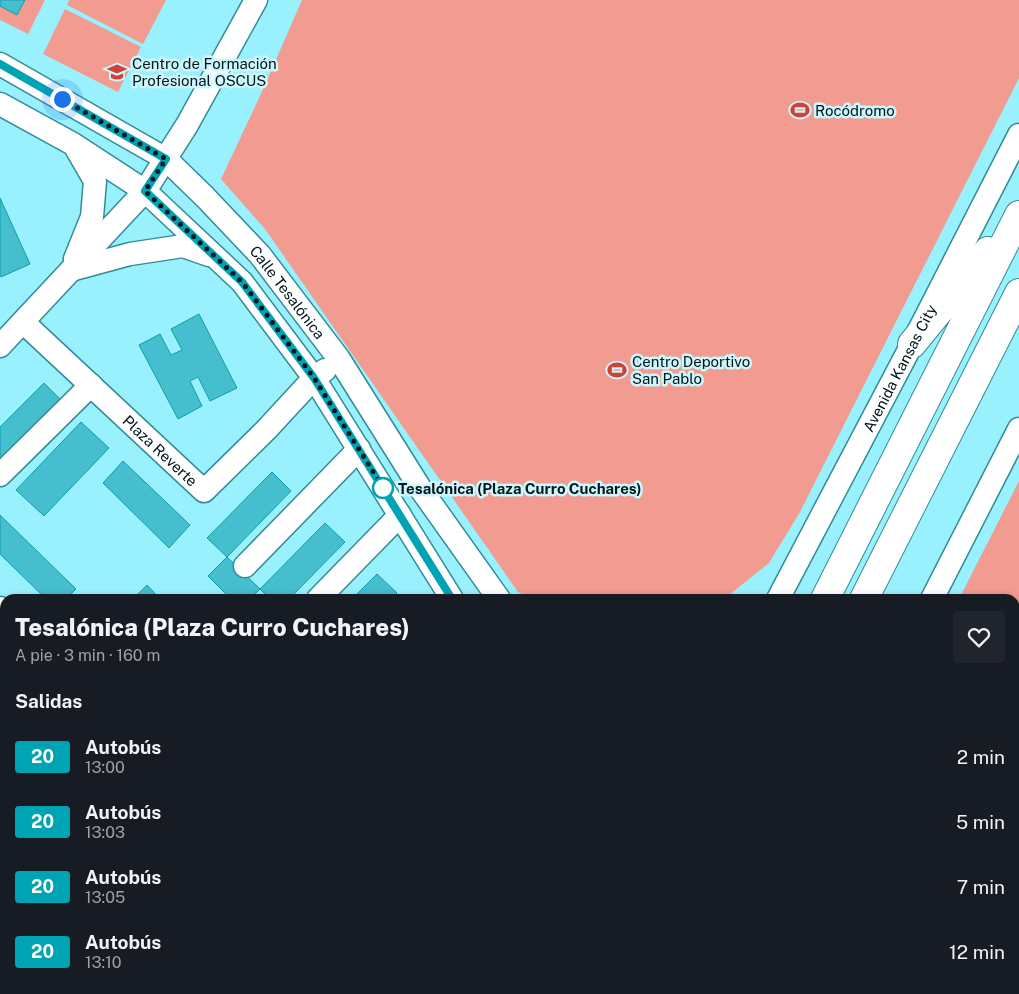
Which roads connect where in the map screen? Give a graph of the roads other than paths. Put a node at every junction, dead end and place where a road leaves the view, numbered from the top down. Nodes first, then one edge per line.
1 (256, 0) edge
2 (0, 64) edge
3 (0, 104) edge
4 (1019, 135) edge
5 (73, 144) junction
6 (166, 159) junction
7 (145, 191) junction
8 (1019, 214) edge
9 (216, 258) junction
10 (71, 270) junction
11 (1019, 293) edge
12 (23, 322) junction
13 (912, 344) junction
14 (0, 346) edge
15 (339, 359) junction
16 (314, 378) junction
17 (91, 385) junction
18 (1019, 429) edge
19 (359, 449) junction
20 (0, 474) edge
21 (400, 515) junction
22 (244, 566) dead end
23 (323, 594) edge
24 (449, 594) edge
25 (495, 594) edge
26 (781, 594) edge
27 (828, 594) edge
28 (867, 594) edge
29 (935, 594) edge

1 - 6 street
2 - 6 street, Calle Tesalónica
3 - 5 street, Calle Tesalónica
4 - 13 street, Avenida Kansas City
5 - 7 street, Calle Tesalónica
5 - 10 street
6 - 7 street
6 - 15 street, Calle Tesalónica
7 - 9 street, Calle Tesalónica
7 - 10 street
8 - 13 main road
8 - 27 main road
9 - 10 street
9 - 16 street, Calle Tesalónica
10 - 12 street
11 - 28 main road
12 - 14 street
12 - 17 street, Plaza Reverte
13 - 26 street, Avenida Kansas City
15 - 16 street
15 - 25 street, Calle Tesalónica
16 - 17 street, Plaza Reverte
16 - 19 street, Calle Tesalónica
17 - 20 street
18 - 29 street
19 - 21 street, Calle Tesalónica
19 - 22 street
21 - 23 street
21 - 24 street, Calle Tesalónica

